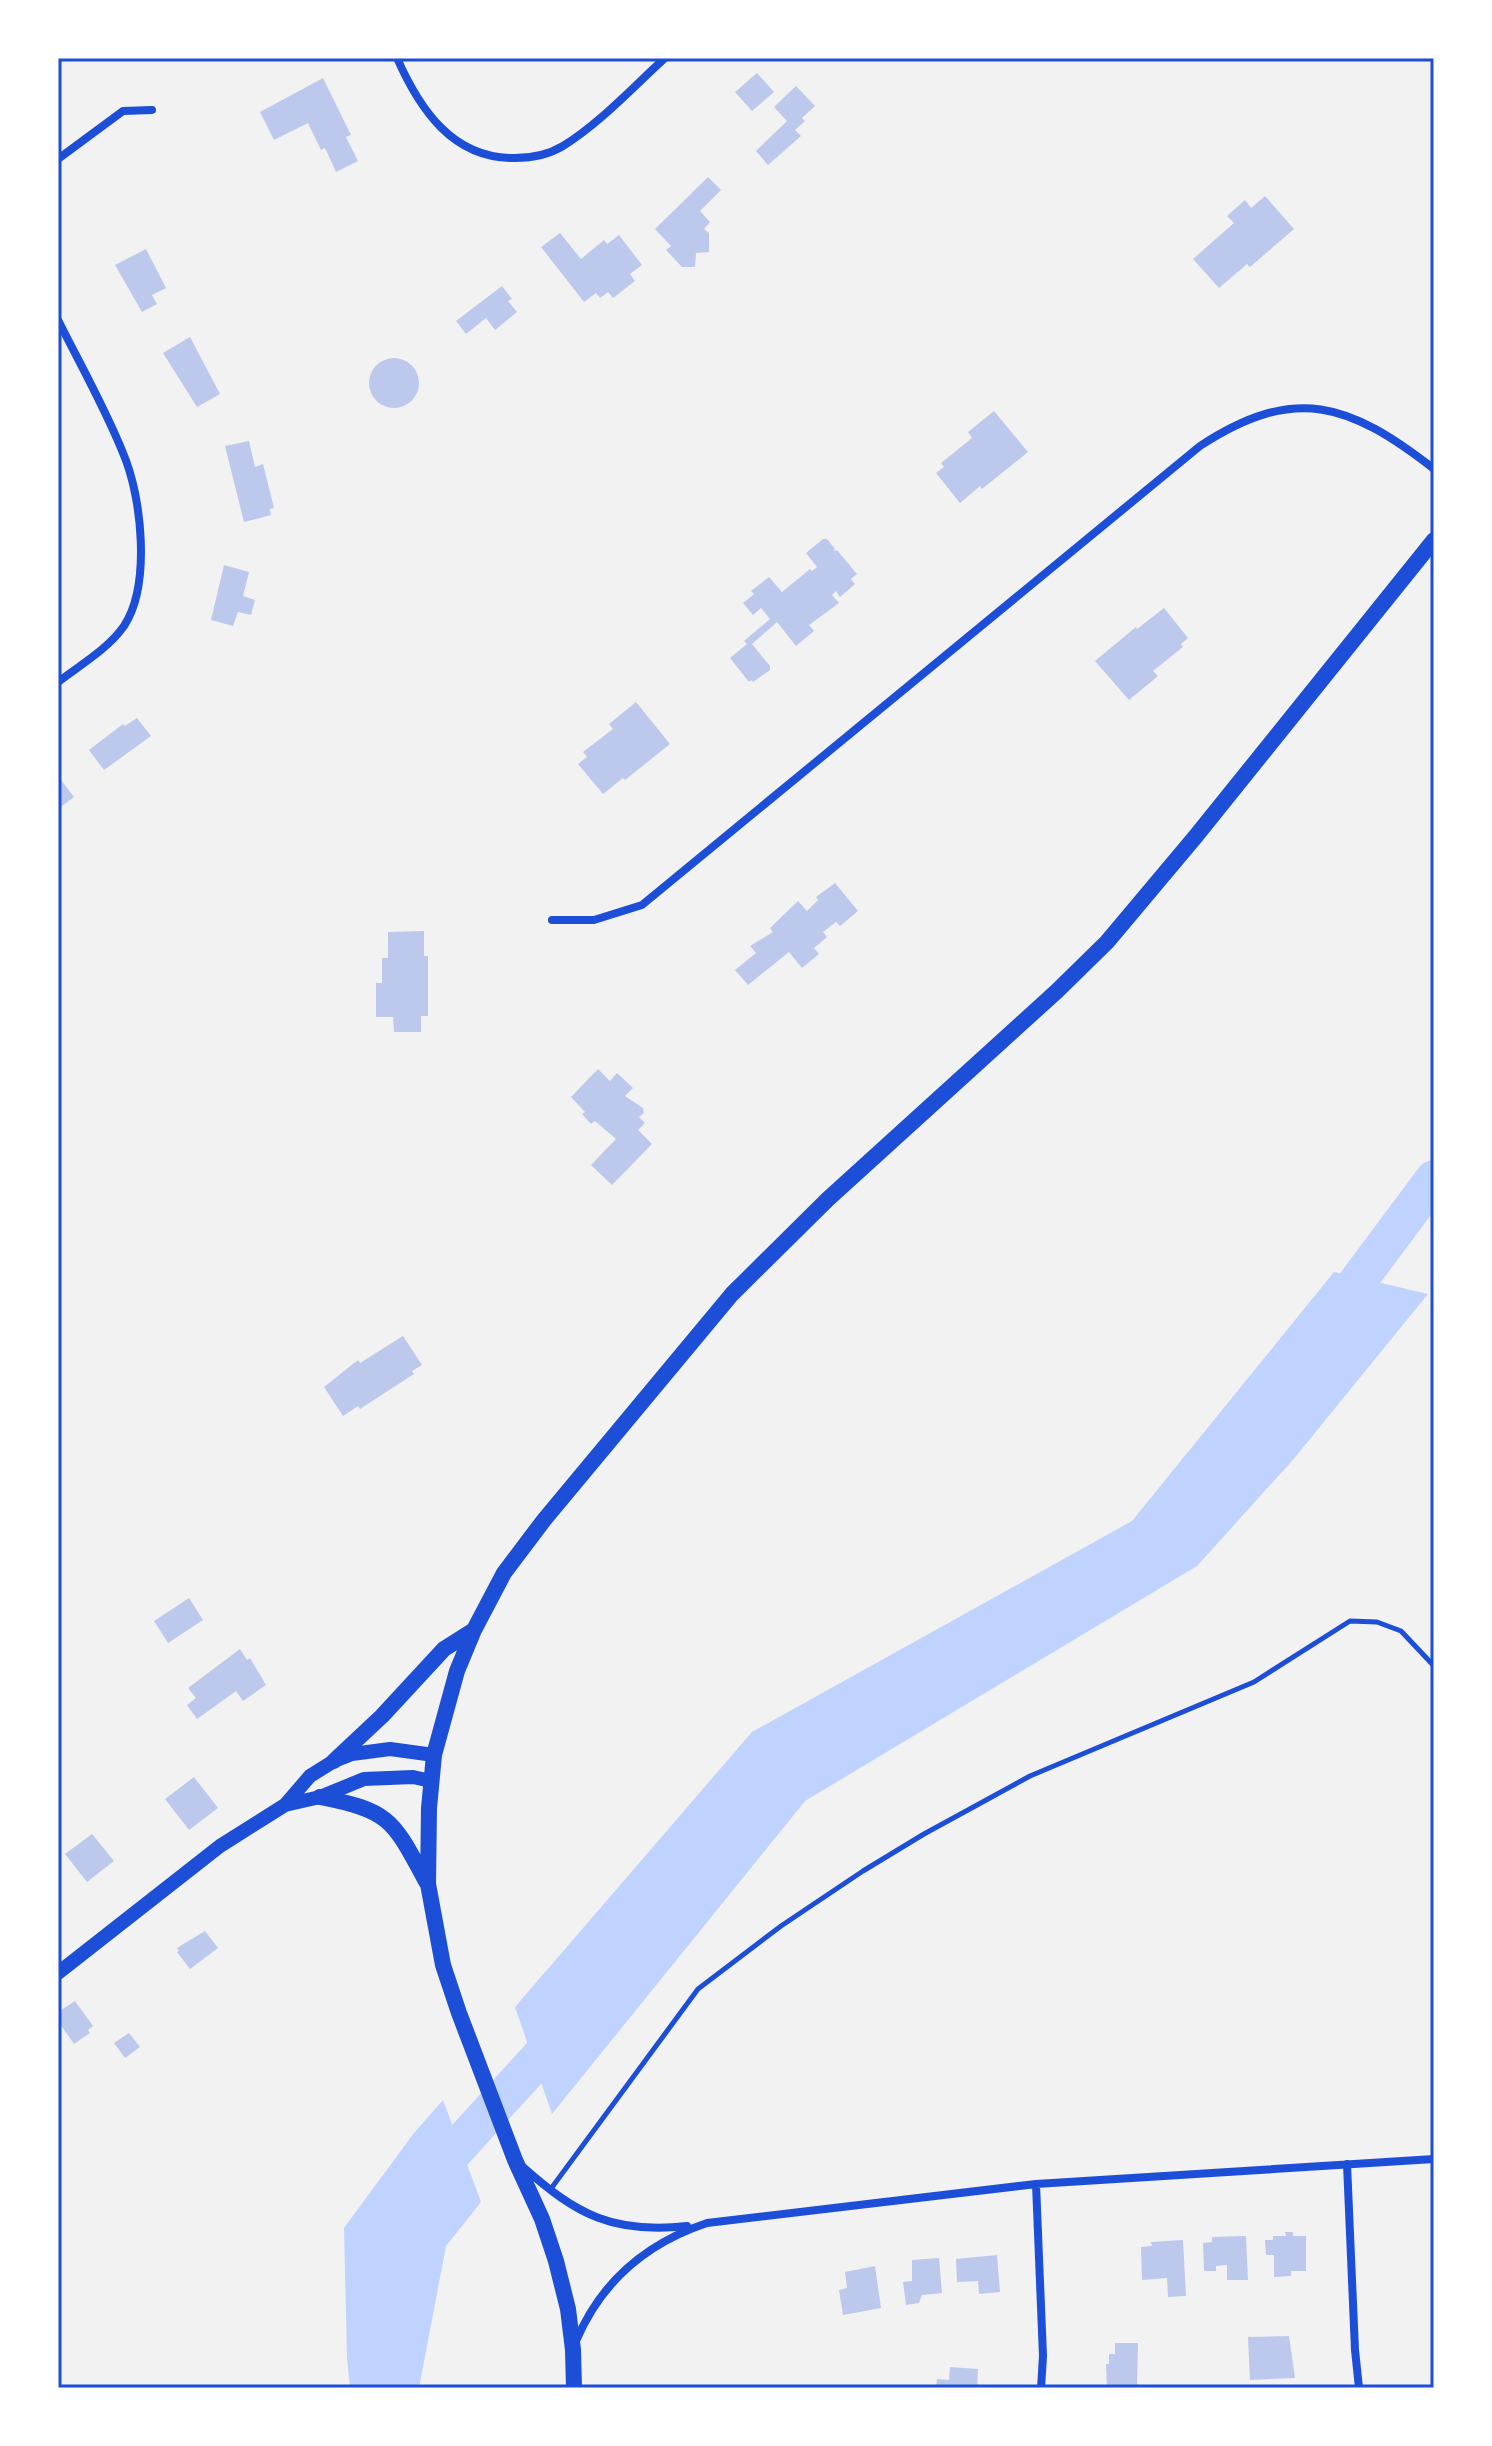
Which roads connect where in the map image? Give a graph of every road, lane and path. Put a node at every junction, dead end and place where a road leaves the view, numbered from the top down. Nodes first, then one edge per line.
1 (397, 58) edge
2 (665, 58) edge
3 (152, 110) dead end
4 (58, 159) edge
5 (58, 320) edge
6 (1434, 469) edge
7 (1434, 540) edge
8 (58, 682) edge
9 (552, 920) dead end
10 (474, 1630) junction
11 (1434, 1666) edge
12 (434, 1755) junction
13 (334, 1761) junction
14 (431, 1781) junction
15 (320, 1797) junction
16 (285, 1805) junction
17 (428, 1884) junction
18 (58, 1973) edge
19 (1434, 2159) edge
20 (515, 2160) junction
21 (1347, 2164) junction
22 (1036, 2184) junction
23 (549, 2191) junction
24 (707, 2223) junction
25 (573, 2350) junction
26 (574, 2388) edge
27 (1041, 2388) edge
28 (1359, 2388) edge

1 - 2 street
3 - 4 street
5 - 8 street
6 - 9 street
7 - 10 main road
10 - 12 main road
10 - 13 main road
11 - 23 lane
12 - 13 street
12 - 14 main road
13 - 16 street
14 - 15 street
14 - 17 main road
15 - 16 street
15 - 17 main road
16 - 18 street
17 - 20 main road
19 - 21 street
20 - 23 street
20 - 25 main road
21 - 22 street
21 - 28 street
22 - 24 street
22 - 27 street
23 - 24 street
24 - 25 street
25 - 26 main road

